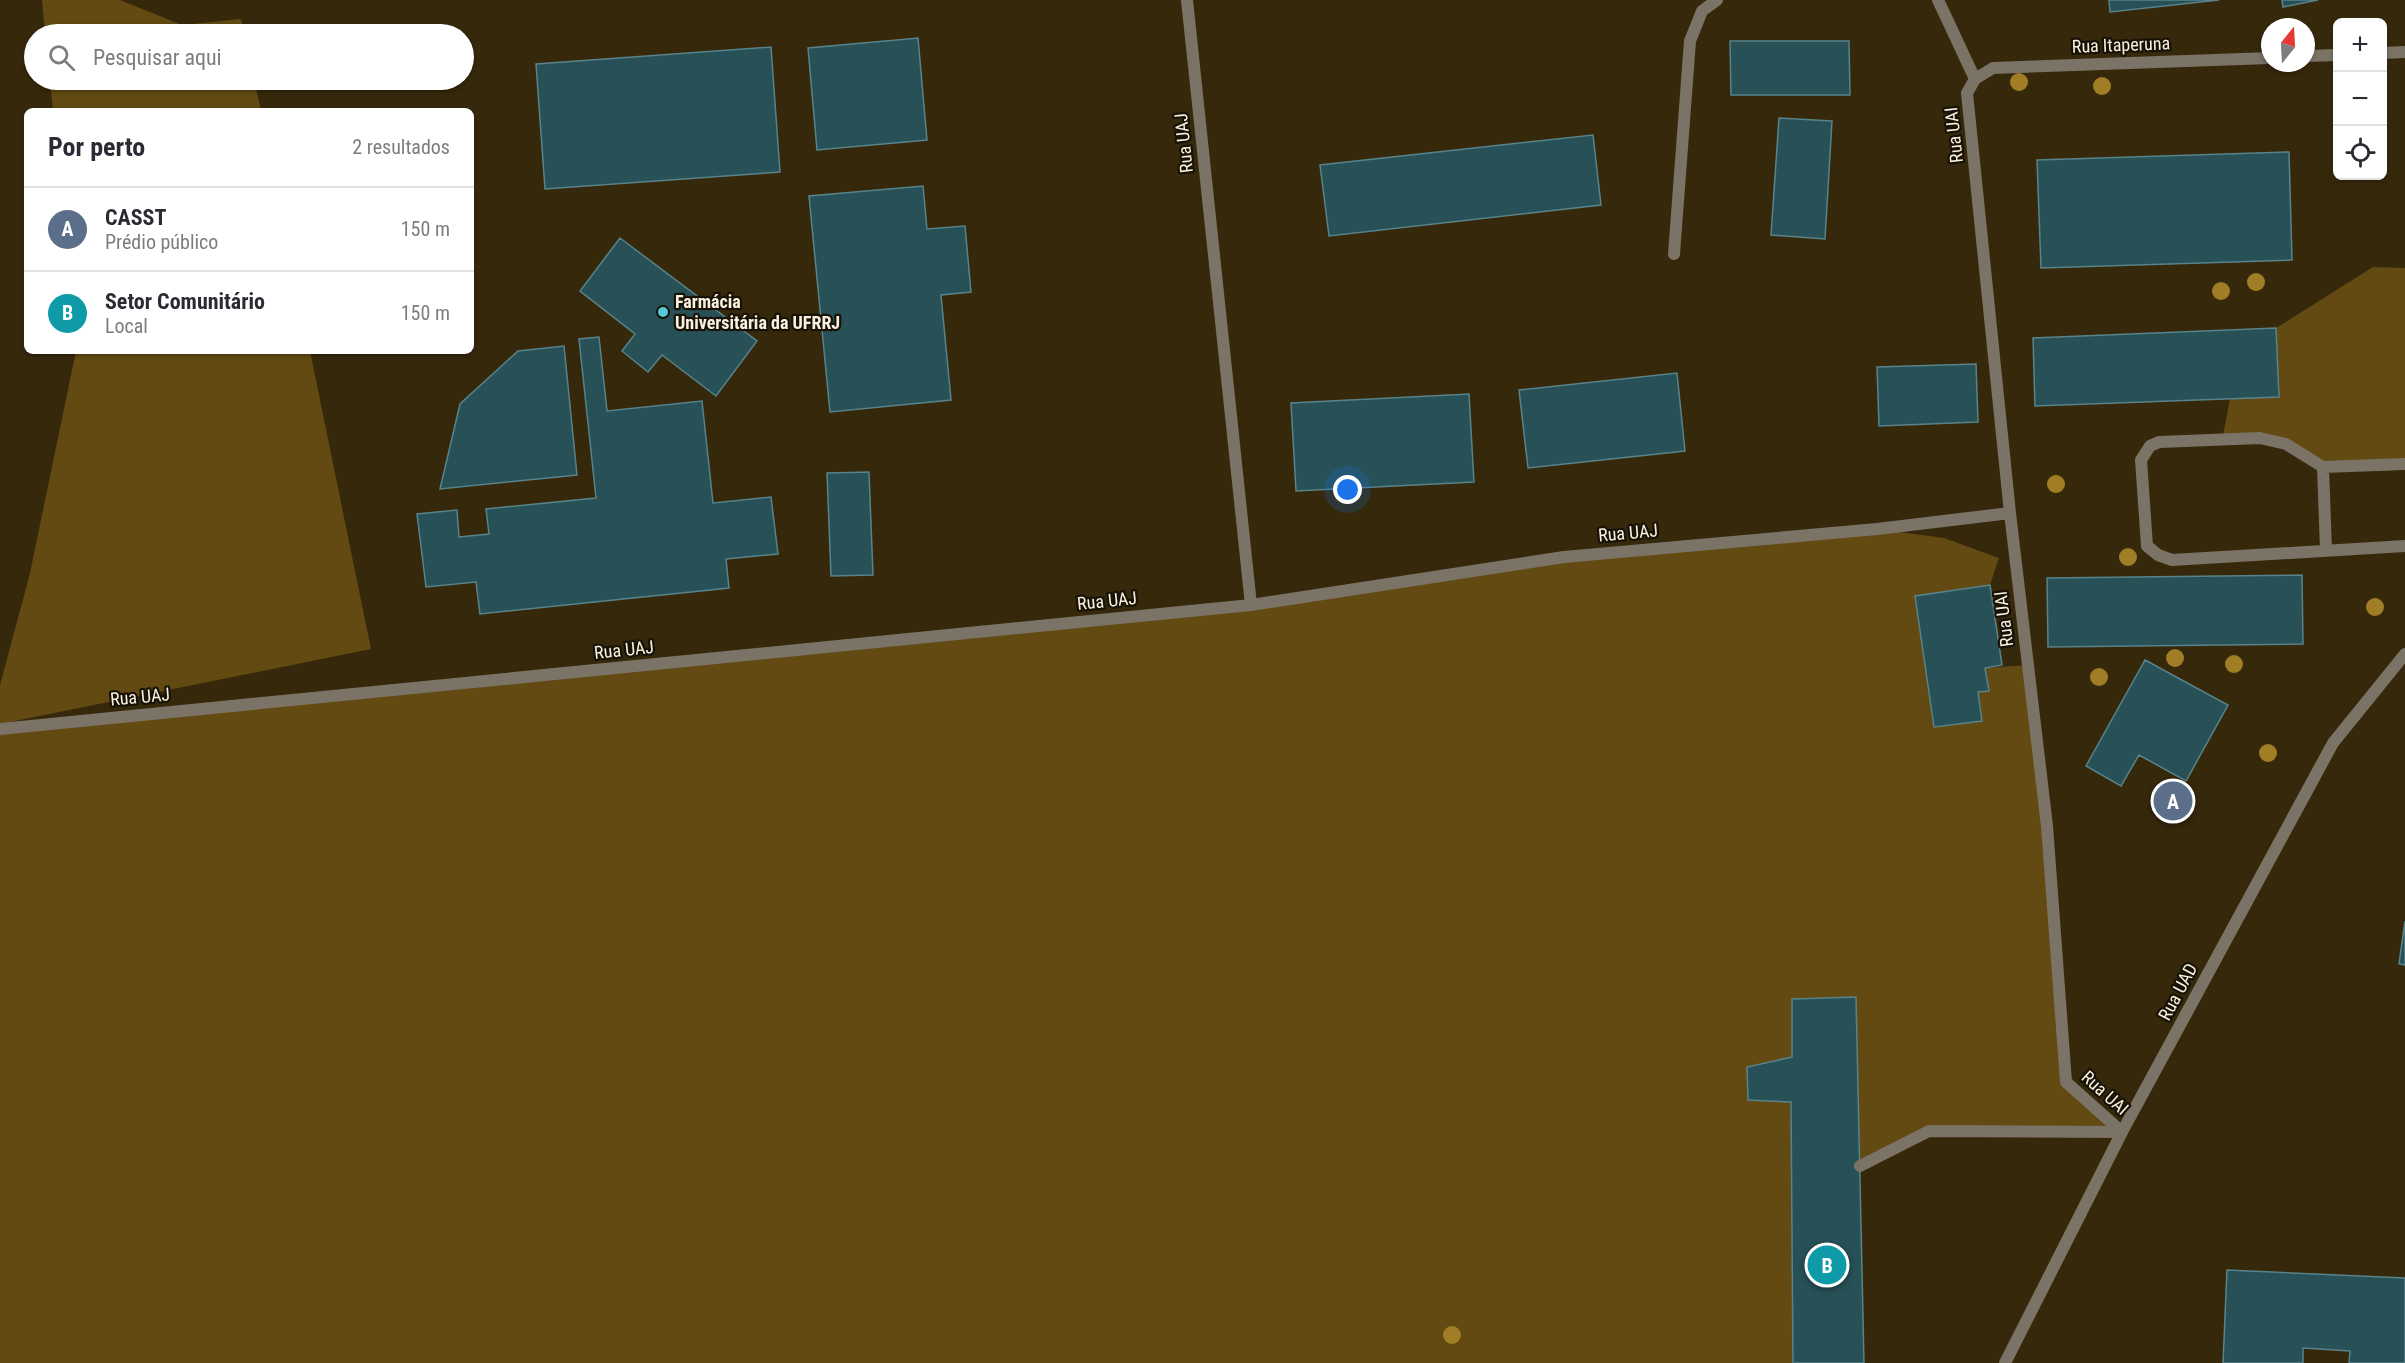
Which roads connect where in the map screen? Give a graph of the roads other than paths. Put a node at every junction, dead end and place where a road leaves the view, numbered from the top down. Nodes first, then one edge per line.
1 (1187, 0) edge
2 (1717, 0) edge
3 (1938, 0) edge
4 (2405, 52) edge
5 (2387, 53) edge
6 (2333, 55) edge
7 (2315, 56) edge
8 (2261, 58) edge
9 (1975, 79) junction
10 (1674, 254) dead end
11 (2405, 465) edge
12 (2323, 467) junction
13 (2010, 513) junction
14 (2405, 546) edge
15 (2326, 550) junction
16 (1251, 605) junction
17 (2405, 654) edge
18 (0, 729) edge
19 (2122, 1132) junction
20 (1860, 1166) dead end
21 (2006, 1363) edge

1 - 16 street, Rua UAJ
2 - 10 street
3 - 9 street
4 - 5 street
6 - 7 street
8 - 9 street, Rua Itaperuna
9 - 13 street, Rua UAI
11 - 12 street
12 - 15 street
12 - 15 street
13 - 16 street, Rua UAJ
13 - 19 street, Rua UAI
14 - 15 street
16 - 18 street, Rua UAJ
17 - 19 street, Rua UAD
19 - 20 street
19 - 21 street, Rua UAD

